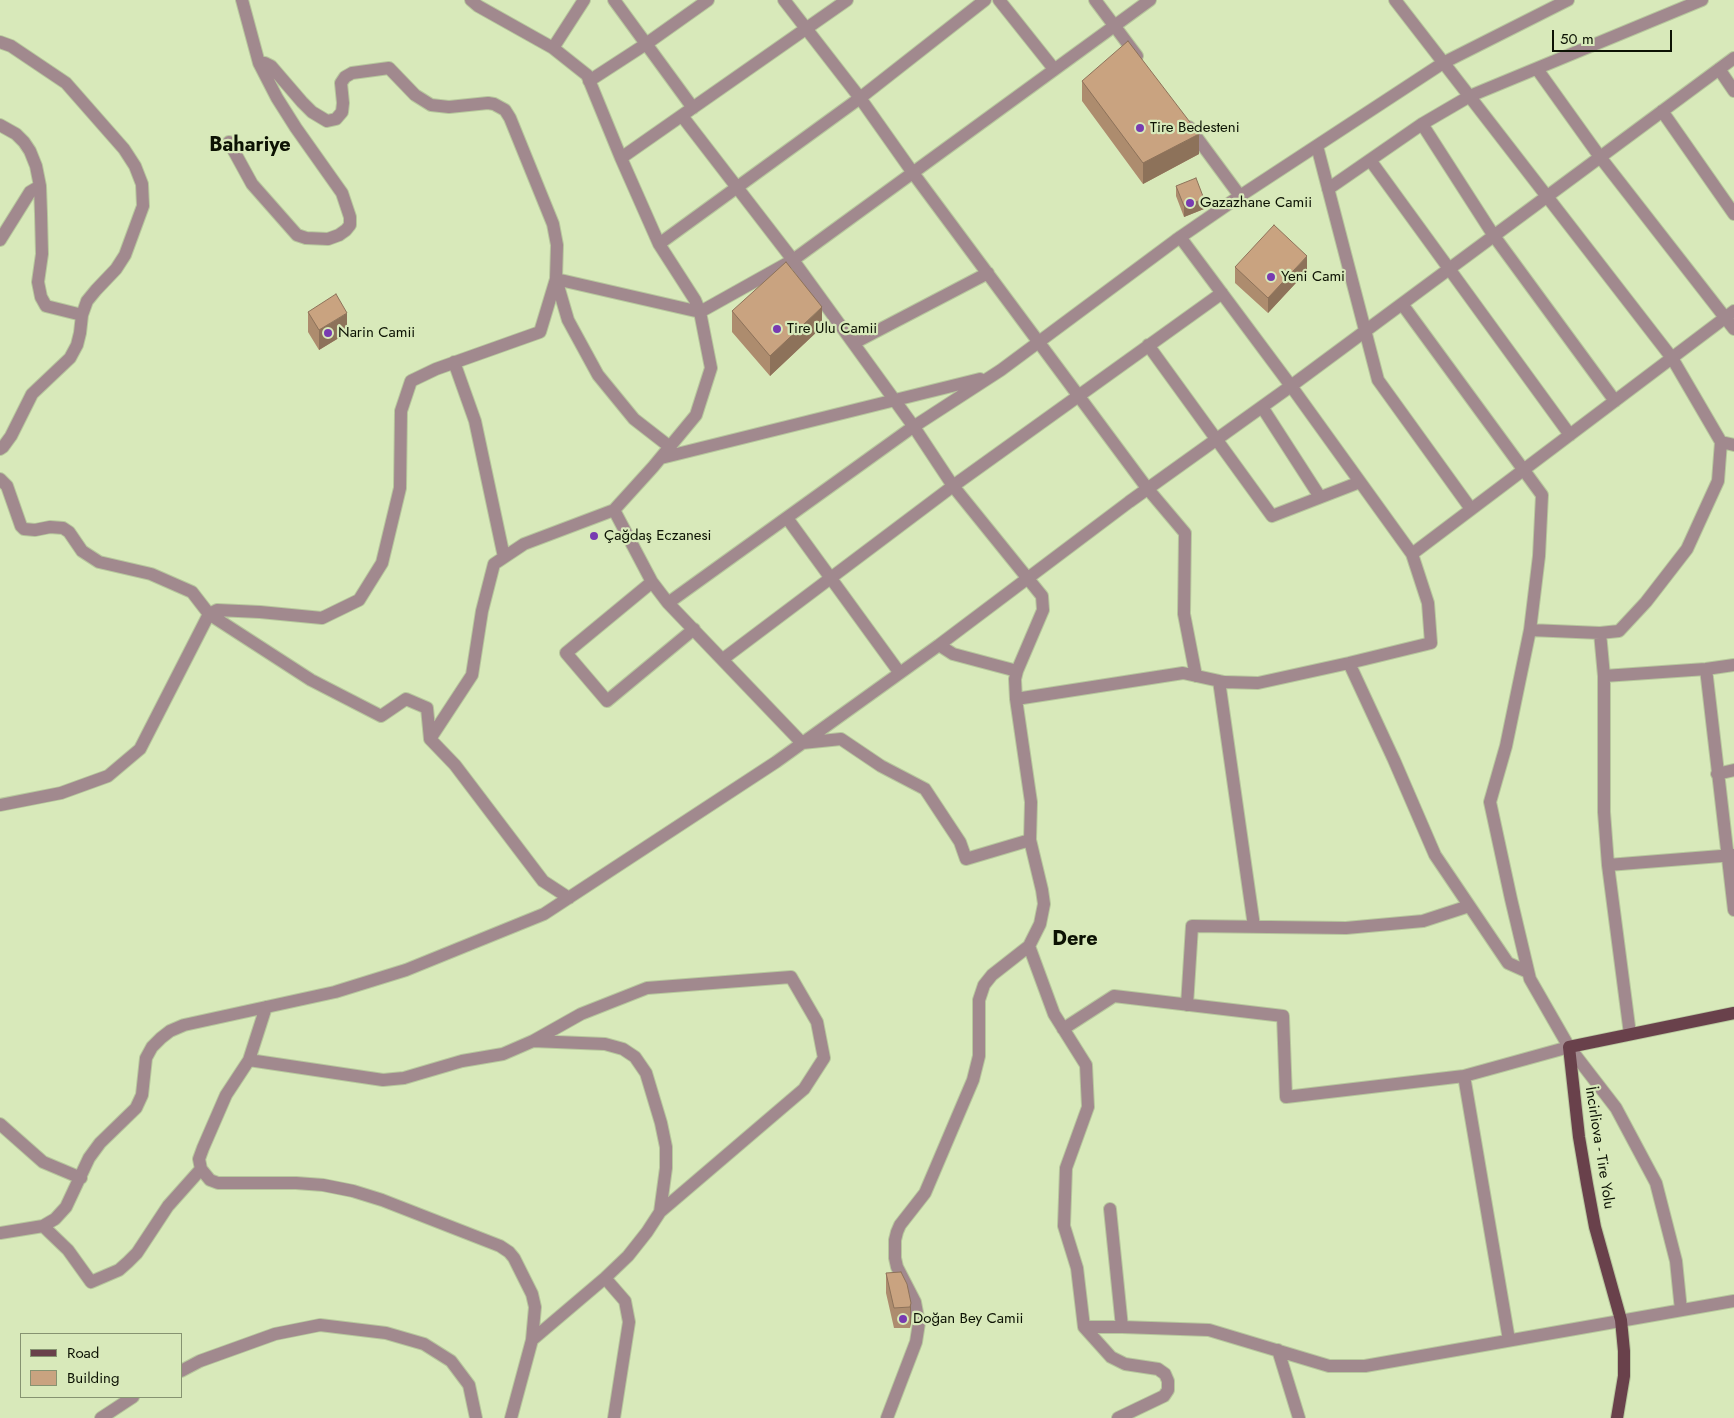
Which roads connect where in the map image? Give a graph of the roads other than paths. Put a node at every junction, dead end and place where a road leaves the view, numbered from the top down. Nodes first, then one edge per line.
1 (242, 0) edge
2 (471, 0) edge
3 (584, 0) edge
4 (614, 0) edge
5 (708, 0) edge
6 (784, 0) edge
7 (847, 0) edge
8 (986, 0) edge
9 (999, 0) edge
10 (1095, 0) edge
11 (1150, 0) edge
12 (1395, 0) edge
13 (1568, 0) edge
14 (1702, 0) edge
15 (1115, 26) junction
16 (806, 29) junction
17 (0, 42) edge
18 (646, 44) junction
19 (554, 48) junction
20 (1734, 58) edge
21 (259, 63) junction
22 (1443, 63) junction
23 (1143, 64) edge
24 (1054, 69) junction
25 (1537, 69) junction
26 (1719, 69) junction
27 (589, 80) junction
28 (1734, 91) edge
29 (1470, 96) junction
30 (860, 98) junction
31 (693, 108) junction
32 (1662, 112) junction
33 (682, 116) junction
34 (1183, 118) edge
35 (1422, 124) junction
36 (0, 125) edge
37 (229, 142) dead end
38 (1317, 146) junction
39 (1600, 157) junction
40 (621, 158) junction
41 (1370, 160) junction
42 (913, 173) junction
43 (40, 186) junction
44 (737, 187) junction
45 (1328, 189) junction
46 (1240, 196) junction
47 (1546, 197) junction
48 (1734, 214) edge
49 (1180, 236) junction
50 (1494, 236) junction
51 (0, 240) edge
52 (659, 244) junction
53 (793, 260) junction
54 (1448, 269) junction
55 (988, 273) junction
56 (556, 279) junction
57 (1222, 293) junction
58 (1402, 304) junction
59 (700, 312) junction
60 (1730, 314) edge
61 (82, 315) junction
62 (1734, 329) edge
63 (1364, 332) junction
64 (1039, 341) junction
65 (854, 344) junction
66 (1148, 345) junction
67 (1672, 358) junction
68 (454, 362) junction
69 (990, 377) junction
70 (1291, 386) junction
71 (1079, 395) junction
72 (895, 400) junction
73 (1615, 401) junction
74 (1262, 406) junction
75 (914, 427) junction
76 (1570, 435) junction
77 (1217, 439) junction
78 (1720, 442) junction
79 (1734, 445) edge
80 (670, 447) junction
81 (0, 449) edge
82 (661, 458) junction
83 (1524, 470) junction
84 (0, 479) edge
85 (1360, 482) junction
86 (953, 486) junction
87 (1148, 488) junction
88 (1320, 497) junction
89 (1471, 509) junction
90 (614, 510) junction
91 (787, 518) junction
92 (1412, 554) junction
93 (504, 558) junction
94 (831, 577) junction
95 (1027, 578) junction
96 (652, 582) junction
97 (668, 603) junction
98 (209, 614) junction
99 (694, 629) junction
100 (1530, 630) junction
101 (1600, 633) junction
102 (939, 645) junction
103 (723, 659) junction
104 (1349, 663) junction
105 (1734, 665) edge
106 (1706, 669) junction
107 (1017, 671) junction
108 (899, 672) junction
109 (1196, 676) junction
110 (1604, 676) junction
111 (1219, 681) junction
112 (1016, 699) junction
113 (430, 739) junction
114 (802, 743) junction
115 (1734, 770) edge
116 (1717, 774) junction
117 (0, 805) edge
118 (1030, 840) junction
119 (1730, 855) edge
120 (1608, 865) junction
121 (569, 898) junction
122 (1469, 906) junction
123 (1734, 910) edge
124 (1254, 926) junction
125 (1028, 946) junction
126 (1528, 972) junction
127 (1187, 1005) junction
128 (266, 1007) junction
129 (1734, 1013) edge
130 (1063, 1029) junction
131 (1630, 1034) junction
132 (533, 1041) junction
133 (1569, 1046) junction
134 (249, 1060) junction
135 (1464, 1076) junction
136 (0, 1124) edge
137 (201, 1169) junction
138 (81, 1178) junction
139 (1110, 1209) dead end
140 (660, 1212) junction
141 (43, 1226) junction
142 (0, 1234) edge
143 (605, 1278) junction
144 (1734, 1301) edge
145 (1681, 1310) junction
146 (1621, 1320) junction
147 (1084, 1327) junction
148 (1122, 1327) junction
149 (532, 1340) junction
150 (1509, 1340) junction
151 (1278, 1350) junction
152 (182, 1370) edge
153 (131, 1398) edge
154 (101, 1418) edge
155 (476, 1418) edge
156 (511, 1418) edge
157 (614, 1418) edge
158 (886, 1418) edge
159 (1118, 1418) edge
160 (1299, 1418) edge
161 (1617, 1418) edge

1 - 21 street
2 - 19 street
3 - 19 street
4 - 18 street
5 - 18 street
6 - 16 street
7 - 16 street
8 - 30 street
9 - 24 street
10 - 15 street
11 - 15 street
12 - 22 street
13 - 22 street
14 - 25 street
15 - 23 street
15 - 24 street
16 - 30 street
16 - 31 street
17 - 61 street
18 - 27 street
18 - 31 street
19 - 27 street
20 - 26 street
21 - 37 street
21 - 56 street
22 - 29 street
22 - 38 street
24 - 42 street
25 - 29 street
25 - 39 street
26 - 28 street
26 - 32 street
27 - 40 street
29 - 35 street
29 - 47 street
30 - 42 street
30 - 44 street
31 - 33 street
32 - 39 street
32 - 48 street
33 - 40 street
33 - 44 street
34 - 46 street
35 - 41 street
35 - 50 street
36 - 43 street
38 - 45 street
38 - 46 street
39 - 47 street
39 - 60 street
40 - 52 street
41 - 45 street
41 - 54 street
42 - 53 street
42 - 55 street
43 - 51 street
43 - 61 street
44 - 52 street
44 - 53 street
45 - 63 street
46 - 49 street
47 - 50 street
47 - 67 street
49 - 57 street
49 - 64 street
50 - 54 street
50 - 73 street
52 - 59 street
53 - 59 street
53 - 65 street
54 - 58 street
54 - 76 street
55 - 64 street
55 - 65 street
56 - 59 street
56 - 68 street
56 - 80 street
57 - 66 street
57 - 70 street
58 - 63 street
58 - 83 street
59 - 80 street
60 - 62 street
60 - 67 street
61 - 81 street
63 - 70 street
63 - 89 street
64 - 69 street
64 - 71 street
65 - 72 street
66 - 71 street
66 - 77 street
67 - 73 street
67 - 78 street
68 - 93 street
68 - 98 street
69 - 72 street
69 - 75 street
70 - 74 street
70 - 85 street
71 - 86 street
71 - 87 street
72 - 75 street
72 - 82 street
73 - 76 street
74 - 77 street
74 - 88 street
75 - 86 street
75 - 91 street
76 - 83 street
77 - 87 street
77 - 88 street
78 - 79 street
78 - 101 street
80 - 82 street
82 - 90 street
83 - 89 street
83 - 100 street
84 - 98 street
85 - 88 street
85 - 92 street
86 - 94 street
86 - 95 street
87 - 95 street
87 - 109 street
89 - 92 street
90 - 93 street
90 - 96 street
91 - 94 street
91 - 97 street
92 - 104 street
93 - 113 street
94 - 103 street
94 - 108 street
95 - 102 street
95 - 107 street
96 - 97 street
96 - 99 street
97 - 99 street
98 - 113 street
98 - 117 street
99 - 103 street
100 - 101 street
100 - 126 street
101 - 110 street
102 - 107 street
102 - 108 street
103 - 114 street
104 - 111 street
104 - 122 street
105 - 106 street
106 - 110 street
106 - 116 street
107 - 112 street
108 - 114 street
109 - 111 street
109 - 112 street
110 - 120 street
111 - 124 street
112 - 118 street
113 - 121 street
114 - 118 street
114 - 121 street
115 - 116 street
116 - 119 street
118 - 125 street
119 - 120 street
119 - 123 street
120 - 131 street
121 - 128 street
122 - 124 street
122 - 126 street
124 - 127 street
125 - 130 street
125 - 158 street
126 - 133 street
127 - 130 street
127 - 135 street
128 - 134 street
128 - 138 street
129 - 131 main road
130 - 147 street
131 - 133 main road
132 - 134 street
132 - 140 street
132 - 140 street
133 - 135 street
133 - 145 street
133 - 146 main road, İncirliova - Tire Yolu
134 - 137 street
135 - 150 street
136 - 138 street
137 - 141 street
137 - 149 street
138 - 141 street
139 - 148 street
140 - 143 street
141 - 142 street
143 - 149 street
143 - 157 street
144 - 145 street
145 - 146 street
146 - 150 street
146 - 161 main road, İncirliova - Tire Yolu
147 - 148 street
147 - 159 street
148 - 151 street
149 - 156 street
150 - 151 street
151 - 160 street
152 - 155 street
153 - 154 street

